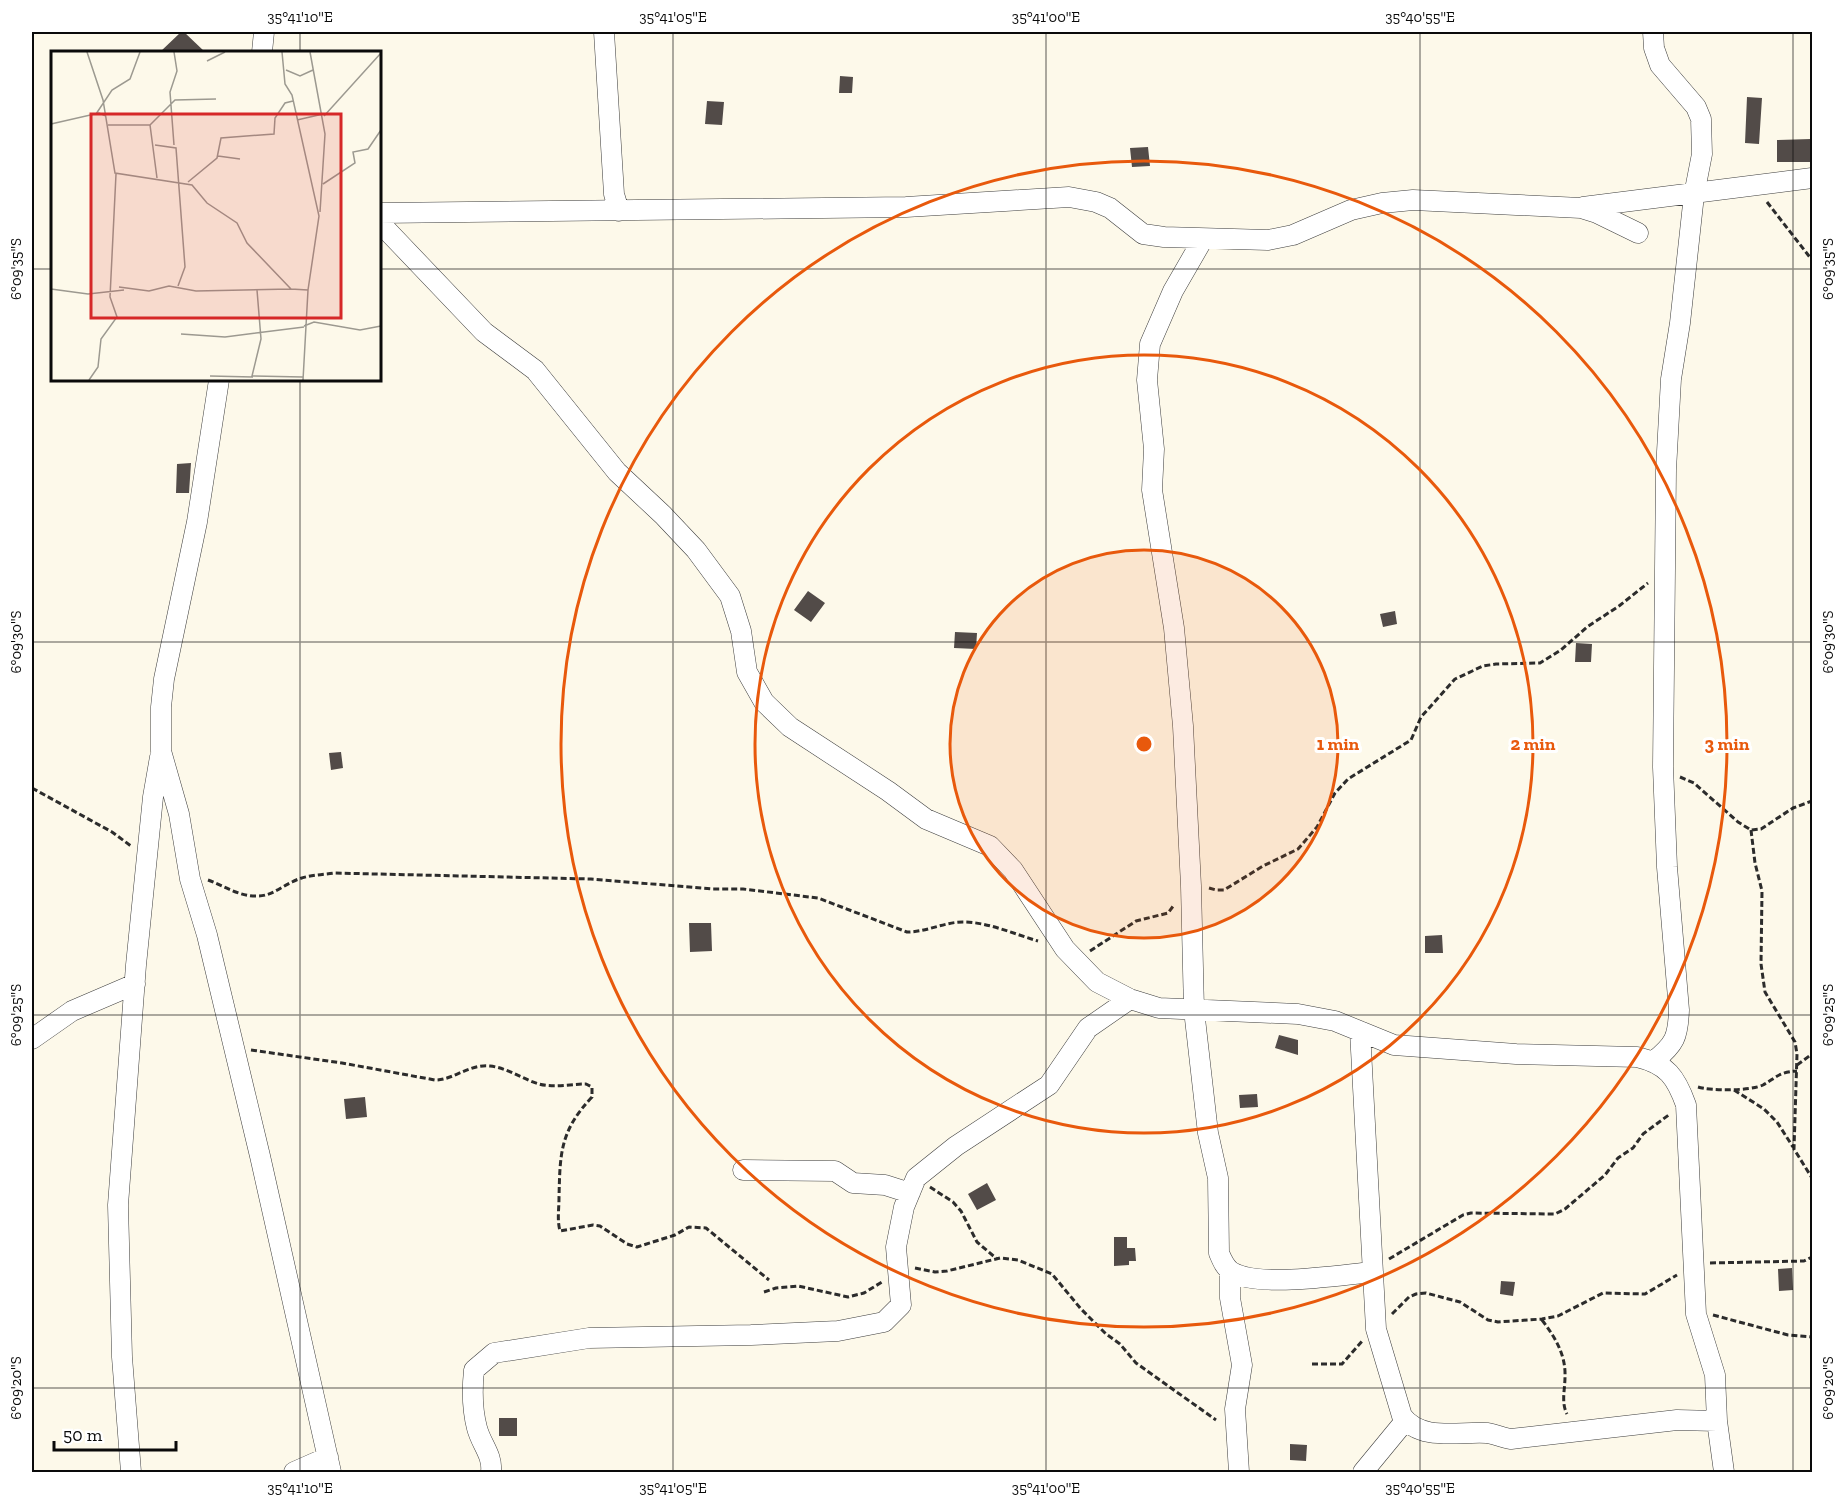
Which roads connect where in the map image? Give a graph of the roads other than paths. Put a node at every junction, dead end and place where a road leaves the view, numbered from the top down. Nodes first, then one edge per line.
1 (264, 32) edge
2 (604, 32) edge
3 (1653, 32) edge
4 (262, 51) edge
5 (1812, 178) edge
6 (1694, 195) junction
7 (1581, 208) junction
8 (619, 211) junction
9 (381, 213) edge
10 (381, 224) edge
11 (1638, 233) dead end
12 (1203, 239) junction
13 (219, 381) edge
14 (161, 751) junction
15 (135, 984) junction
16 (1130, 999) junction
17 (1194, 1010) junction
18 (1360, 1031) junction
19 (32, 1039) edge
20 (1654, 1061) junction
21 (743, 1170) dead end
22 (913, 1186) junction
23 (1373, 1270) junction
24 (1230, 1272) junction
25 (1405, 1421) junction
26 (1717, 1421) junction
27 (330, 1465) edge
28 (131, 1473) edge
29 (294, 1473) edge
30 (491, 1473) edge
31 (1239, 1473) edge
32 (1363, 1473) edge
33 (1724, 1473) edge

1 - 4 street
2 - 8 street
3 - 6 street
5 - 6 street
6 - 7 street
6 - 20 street
7 - 11 street
7 - 12 street
8 - 9 street
8 - 12 street
10 - 16 street
12 - 17 street
13 - 14 street
14 - 15 street
14 - 27 street
15 - 19 street
15 - 28 street
16 - 17 street
16 - 22 street
17 - 18 street
17 - 24 street
18 - 20 street
18 - 23 street
20 - 26 street
21 - 22 street
22 - 30 street
23 - 24 street
23 - 25 street
24 - 31 street
25 - 26 street
25 - 32 street
26 - 33 street
27 - 29 street

